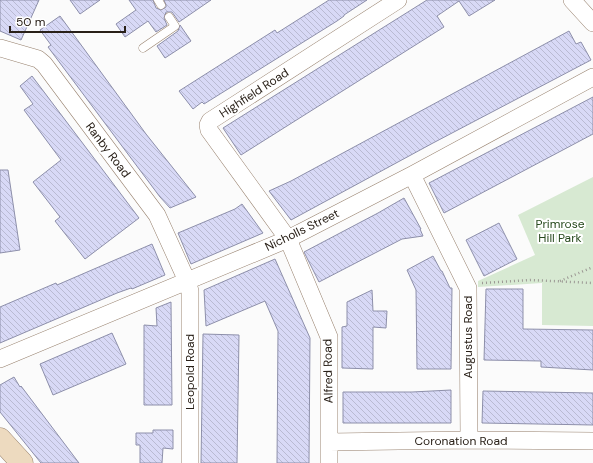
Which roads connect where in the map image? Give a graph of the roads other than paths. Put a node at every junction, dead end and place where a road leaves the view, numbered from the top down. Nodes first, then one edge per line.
1 (398, 0) edge
2 (572, 0) edge
3 (169, 17) dead end
4 (593, 22) edge
5 (0, 48) edge
6 (143, 48) dead end
7 (593, 77) edge
8 (412, 175) junction
9 (288, 239) junction
10 (187, 281) junction
11 (0, 359) edge
12 (0, 439) edge
13 (469, 440) junction
14 (593, 441) edge
15 (329, 442) junction
16 (17, 461) edge
17 (190, 463) edge
18 (329, 463) edge

1 - 9 street, Highfield Road
2 - 4 street
3 - 6 lane
5 - 10 street, Ranby Road
7 - 8 street, Nicholls Street
8 - 9 street, Nicholls Street
8 - 13 street, Augustus Road
9 - 10 street, Nicholls Street
9 - 15 street, Alfred Road
10 - 11 street, Nicholls Street
10 - 17 street, Leopold Road
12 - 16 main road
13 - 14 street, Coronation Road
13 - 15 street, Coronation Road
15 - 18 street, Alfred Road

